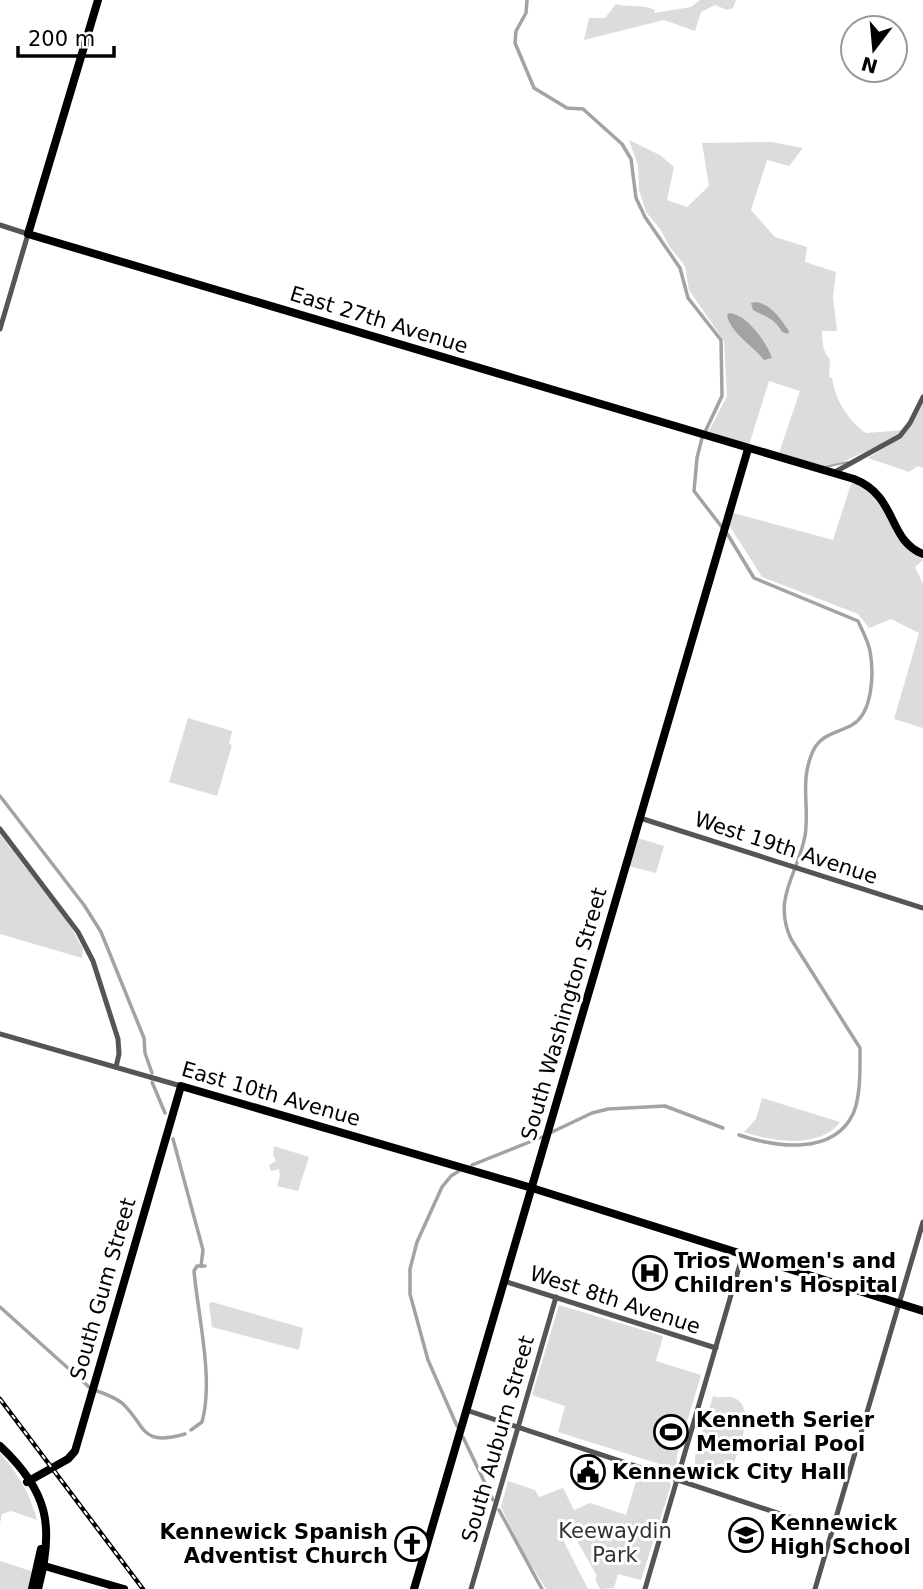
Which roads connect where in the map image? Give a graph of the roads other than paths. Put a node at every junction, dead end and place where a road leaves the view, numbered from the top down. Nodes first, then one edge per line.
1 (98, 0) edge
2 (0, 225) edge
3 (28, 234) junction
4 (0, 329) edge
5 (923, 397) edge
6 (748, 449) junction
7 (832, 473) junction
8 (923, 554) edge
9 (640, 818) junction
10 (0, 829) edge
11 (923, 908) edge
12 (0, 1034) edge
13 (116, 1067) junction
14 (181, 1086) junction
15 (532, 1188) junction
16 (923, 1222) edge
17 (743, 1254) junction
18 (504, 1281) junction
19 (556, 1297) junction
20 (899, 1304) junction
21 (923, 1311) edge
22 (716, 1348) junction
23 (466, 1410) junction
24 (517, 1428) junction
25 (0, 1446) edge
26 (28, 1479) junction
27 (677, 1479) junction
28 (832, 1531) junction
29 (41, 1565) junction
30 (32, 1589) edge
31 (38, 1589) edge
32 (124, 1589) edge
33 (414, 1589) edge
34 (471, 1589) edge
35 (645, 1589) edge
36 (815, 1589) edge

1 - 3 main road
2 - 3 street, East 27th Avenue
3 - 4 street
3 - 6 main road, East 27th Avenue
5 - 7 street
6 - 7 main road, East 27th Avenue
6 - 9 main road, South Washington Street
7 - 8 main road, East 27th Avenue
9 - 11 street, West 19th Avenue
9 - 15 main road, South Washington Street
10 - 13 street
12 - 13 street, East 10th Avenue
13 - 14 street, East 10th Avenue
14 - 15 main road, East 10th Avenue
14 - 26 main road, South Gum Street
15 - 17 main road, East 10th Avenue
15 - 18 main road, South Washington Street
16 - 20 street
17 - 20 main road, East 10th Avenue
17 - 22 street
18 - 19 street, West 8th Avenue
18 - 23 main road, South Washington Street
19 - 22 street, West 8th Avenue
19 - 24 street, South Auburn Street
20 - 21 main road, East 10th Avenue
20 - 28 street
22 - 27 street
23 - 24 street
23 - 33 main road, South Washington Street
24 - 27 street
24 - 34 street, South Auburn Street
25 - 26 main road
26 - 29 main road
27 - 28 street
27 - 35 street
28 - 36 street
29 - 30 main road
29 - 31 main road
29 - 32 main road

